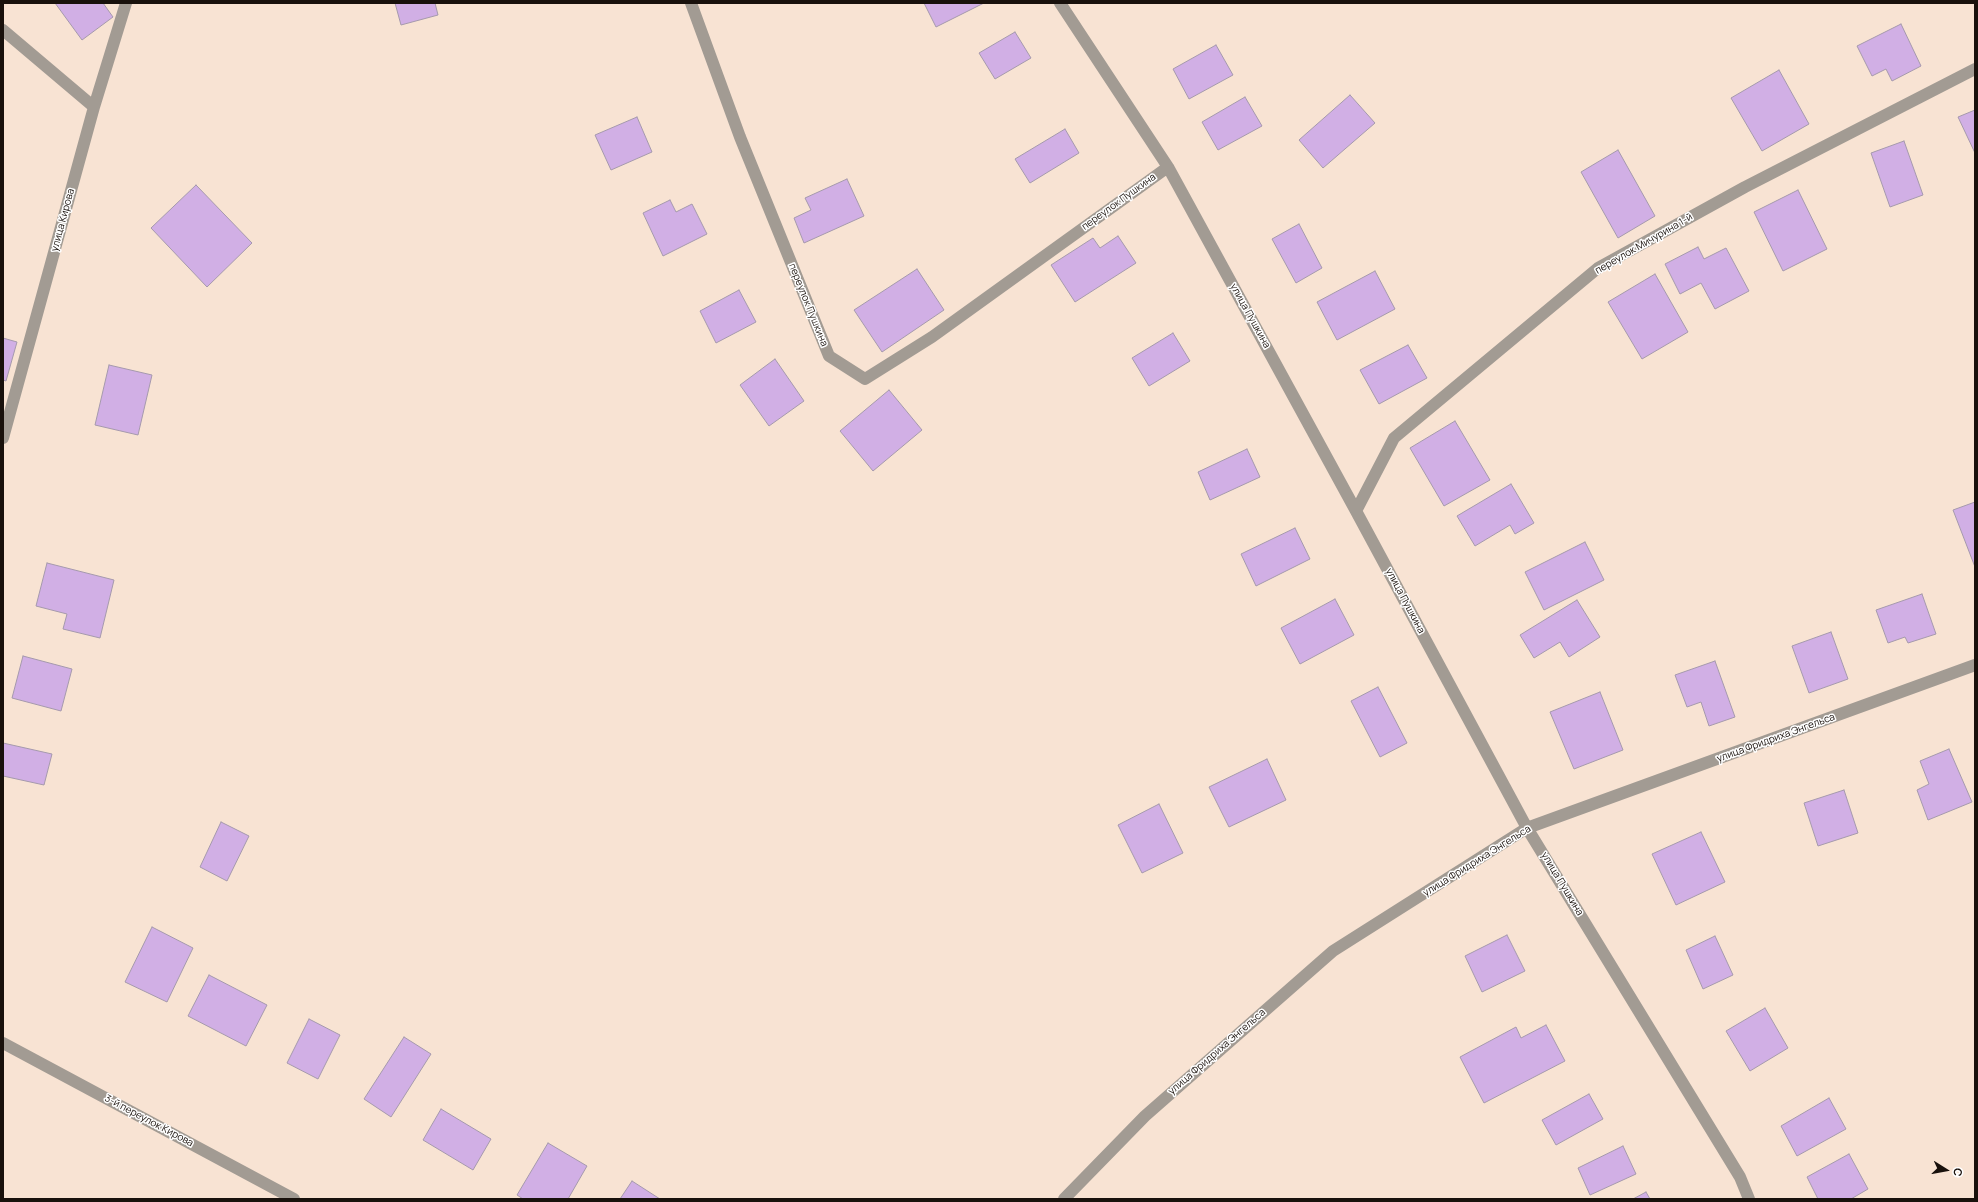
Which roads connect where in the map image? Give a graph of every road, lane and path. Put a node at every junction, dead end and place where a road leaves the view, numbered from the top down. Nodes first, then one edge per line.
1 (126, 3) edge
2 (691, 3) edge
3 (1060, 3) edge
4 (3, 30) edge
5 (1975, 69) edge
6 (94, 107) junction
7 (1168, 167) junction
8 (3, 438) edge
9 (1356, 511) junction
10 (1975, 666) edge
11 (1527, 828) junction
12 (3, 1043) edge
13 (294, 1199) edge
14 (1064, 1199) edge
15 (1750, 1199) edge

1 - 6 street, улица Кирова
2 - 7 street, переулок Пушкина
3 - 7 street, улица Пушкина
4 - 6 street
5 - 9 street, переулок Мичурина 1-й
6 - 8 street, улица Кирова
7 - 9 street, улица Пушкина
9 - 11 street, улица Пушкина
10 - 11 street, улица Фридриха Энгельса
11 - 14 street, улица Фридриха Энгельса
11 - 15 street, улица Пушкина
12 - 13 street, 3-й переулок Кирова

